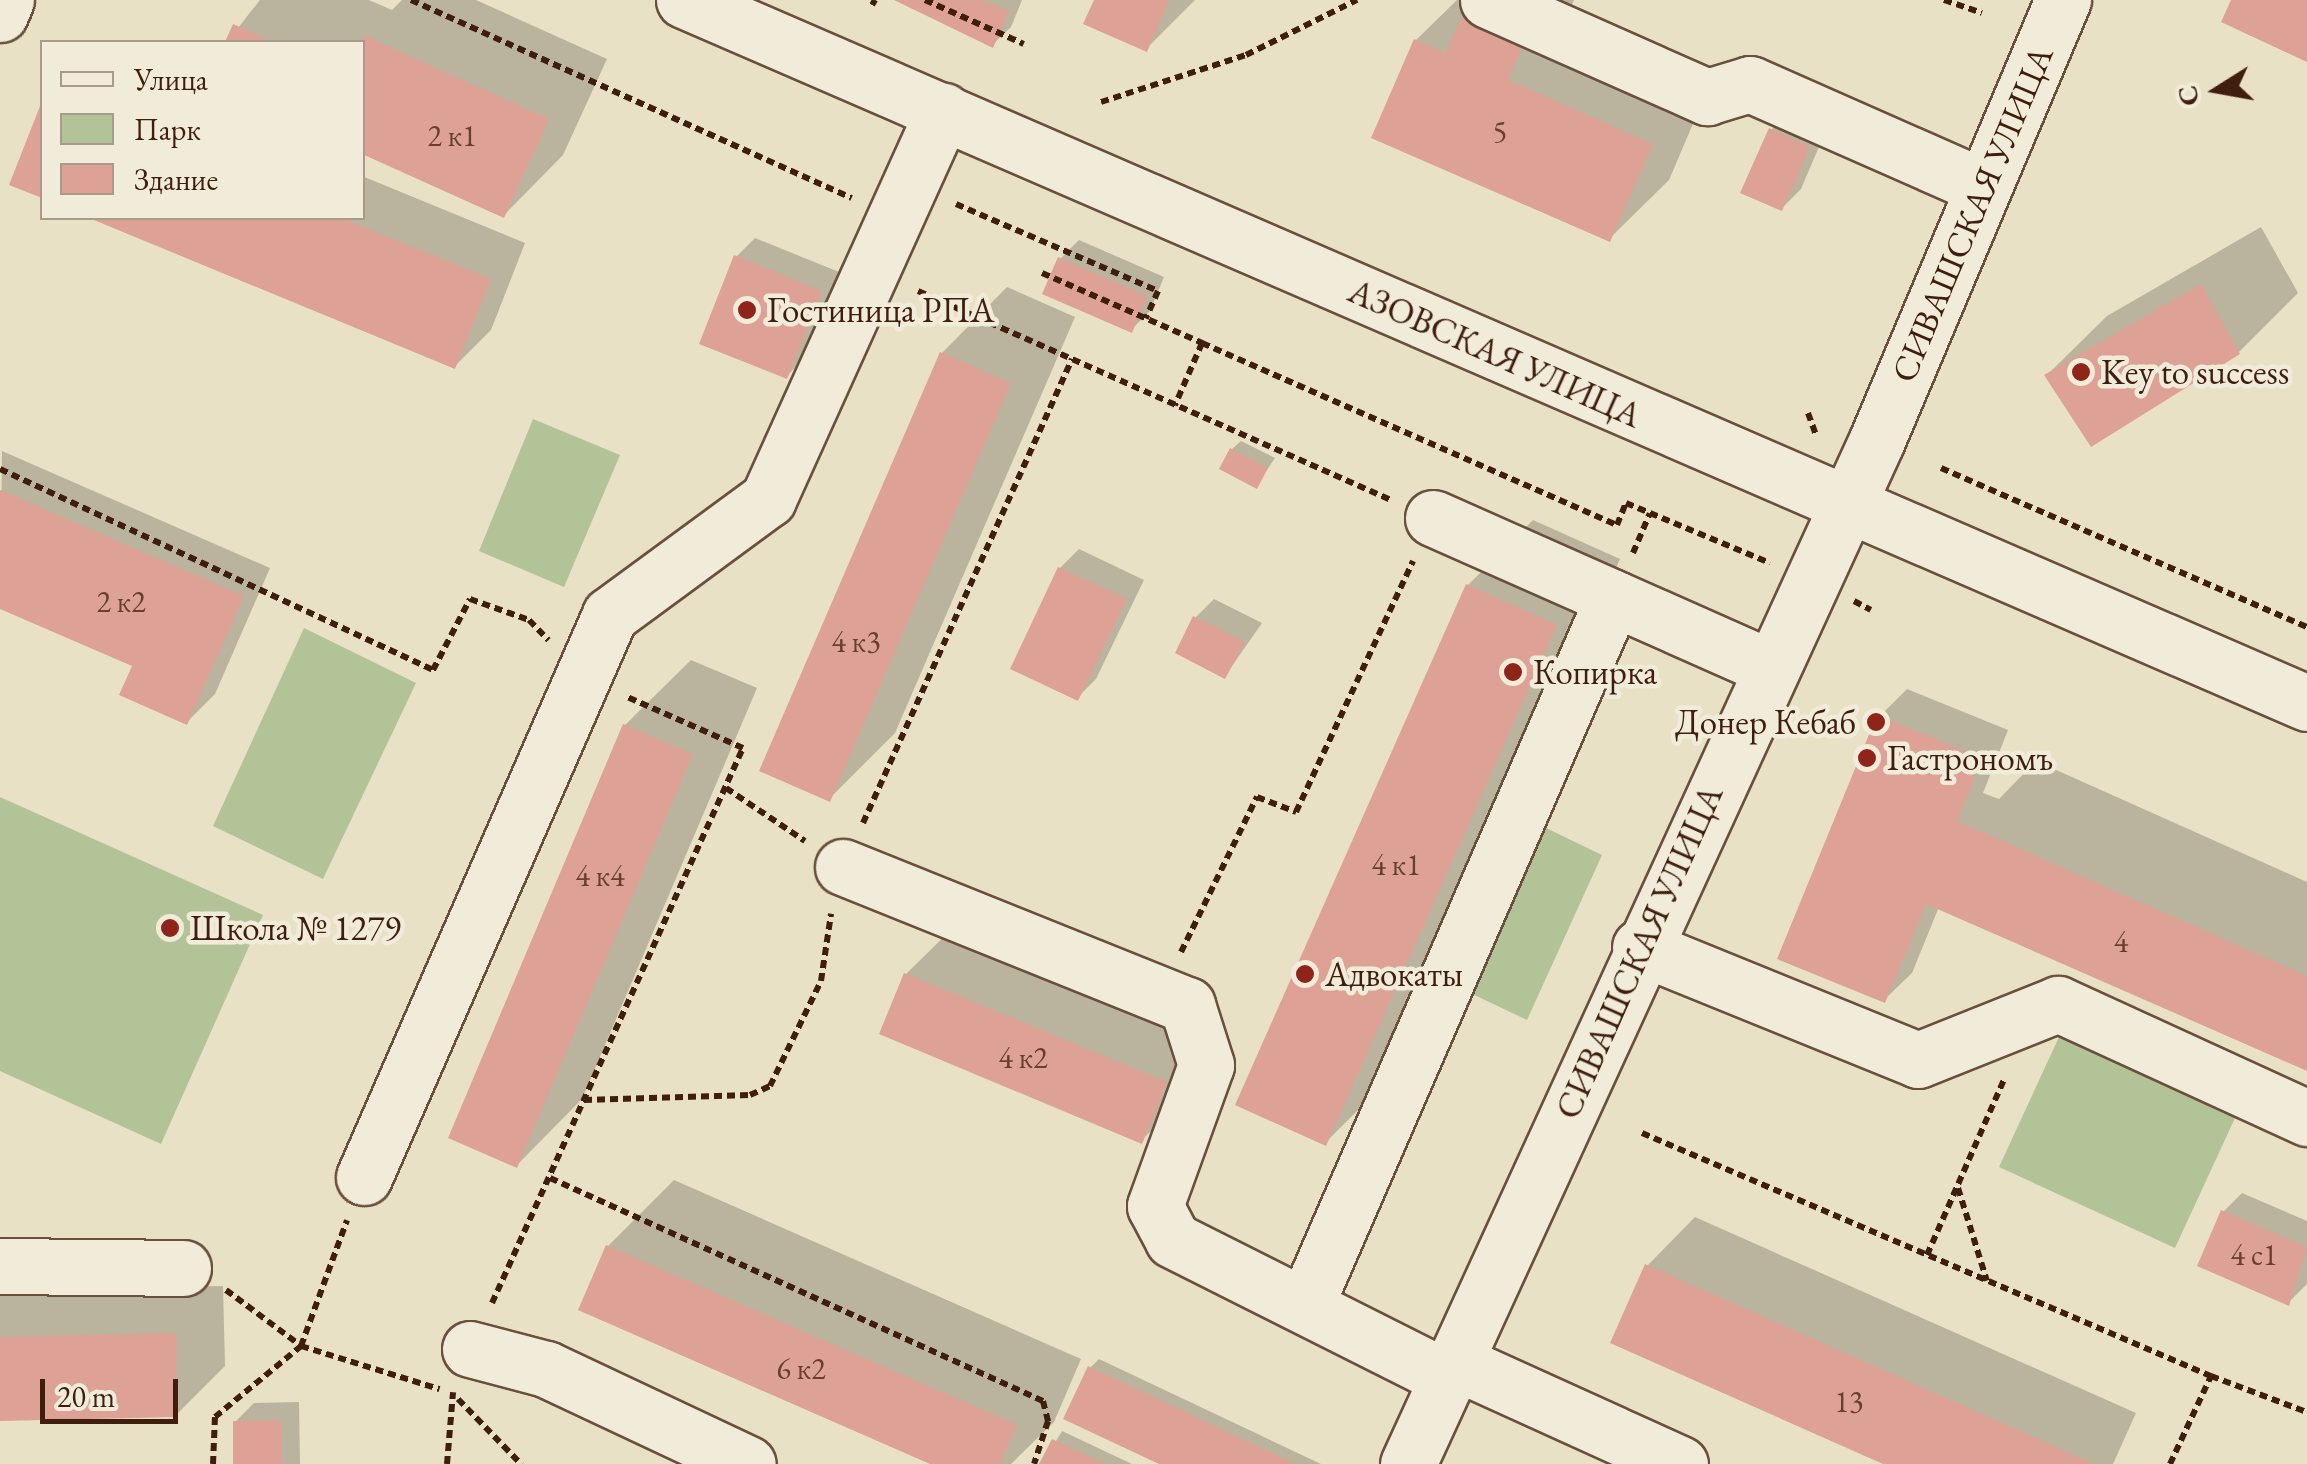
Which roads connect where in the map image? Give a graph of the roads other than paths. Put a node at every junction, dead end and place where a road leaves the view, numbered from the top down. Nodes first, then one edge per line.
1 (6, 0) edge
2 (684, 0) edge
3 (1488, 0) edge
4 (2063, 0) edge
5 (0, 14) edge
6 (943, 111) junction
7 (1984, 187) junction
8 (1842, 506) junction
9 (1433, 518) road end
10 (1613, 598) junction
11 (1770, 666) junction
12 (2307, 703) edge
13 (843, 866) road end
14 (1640, 946) junction
15 (2307, 1118) edge
16 (364, 1177) road end
17 (0, 1266) edge
18 (184, 1268) dead end
19 (1306, 1304) junction
20 (1451, 1370) junction
21 (462, 1371) road end
22 (748, 1464) edge
23 (1408, 1464) edge
24 (1680, 1464) edge

1 - 5 street
2 - 6 street, АЗОВСКАЯ УЛИЦА
3 - 7 street
4 - 7 street, СИВАШСКАЯ УЛИЦА
6 - 8 street, АЗОВСКАЯ УЛИЦА
6 - 16 street
7 - 8 street, СИВАШСКАЯ УЛИЦА
8 - 11 street, СИВАШСКАЯ УЛИЦА
8 - 12 street, АЗОВСКАЯ УЛИЦА
9 - 10 street
10 - 11 street
10 - 19 street
11 - 14 street, СИВАШСКАЯ УЛИЦА
13 - 19 street
14 - 15 street
14 - 20 street, СИВАШСКАЯ УЛИЦА
17 - 18 street
19 - 20 street
20 - 23 street, СИВАШСКАЯ УЛИЦА
20 - 24 street
21 - 22 street

